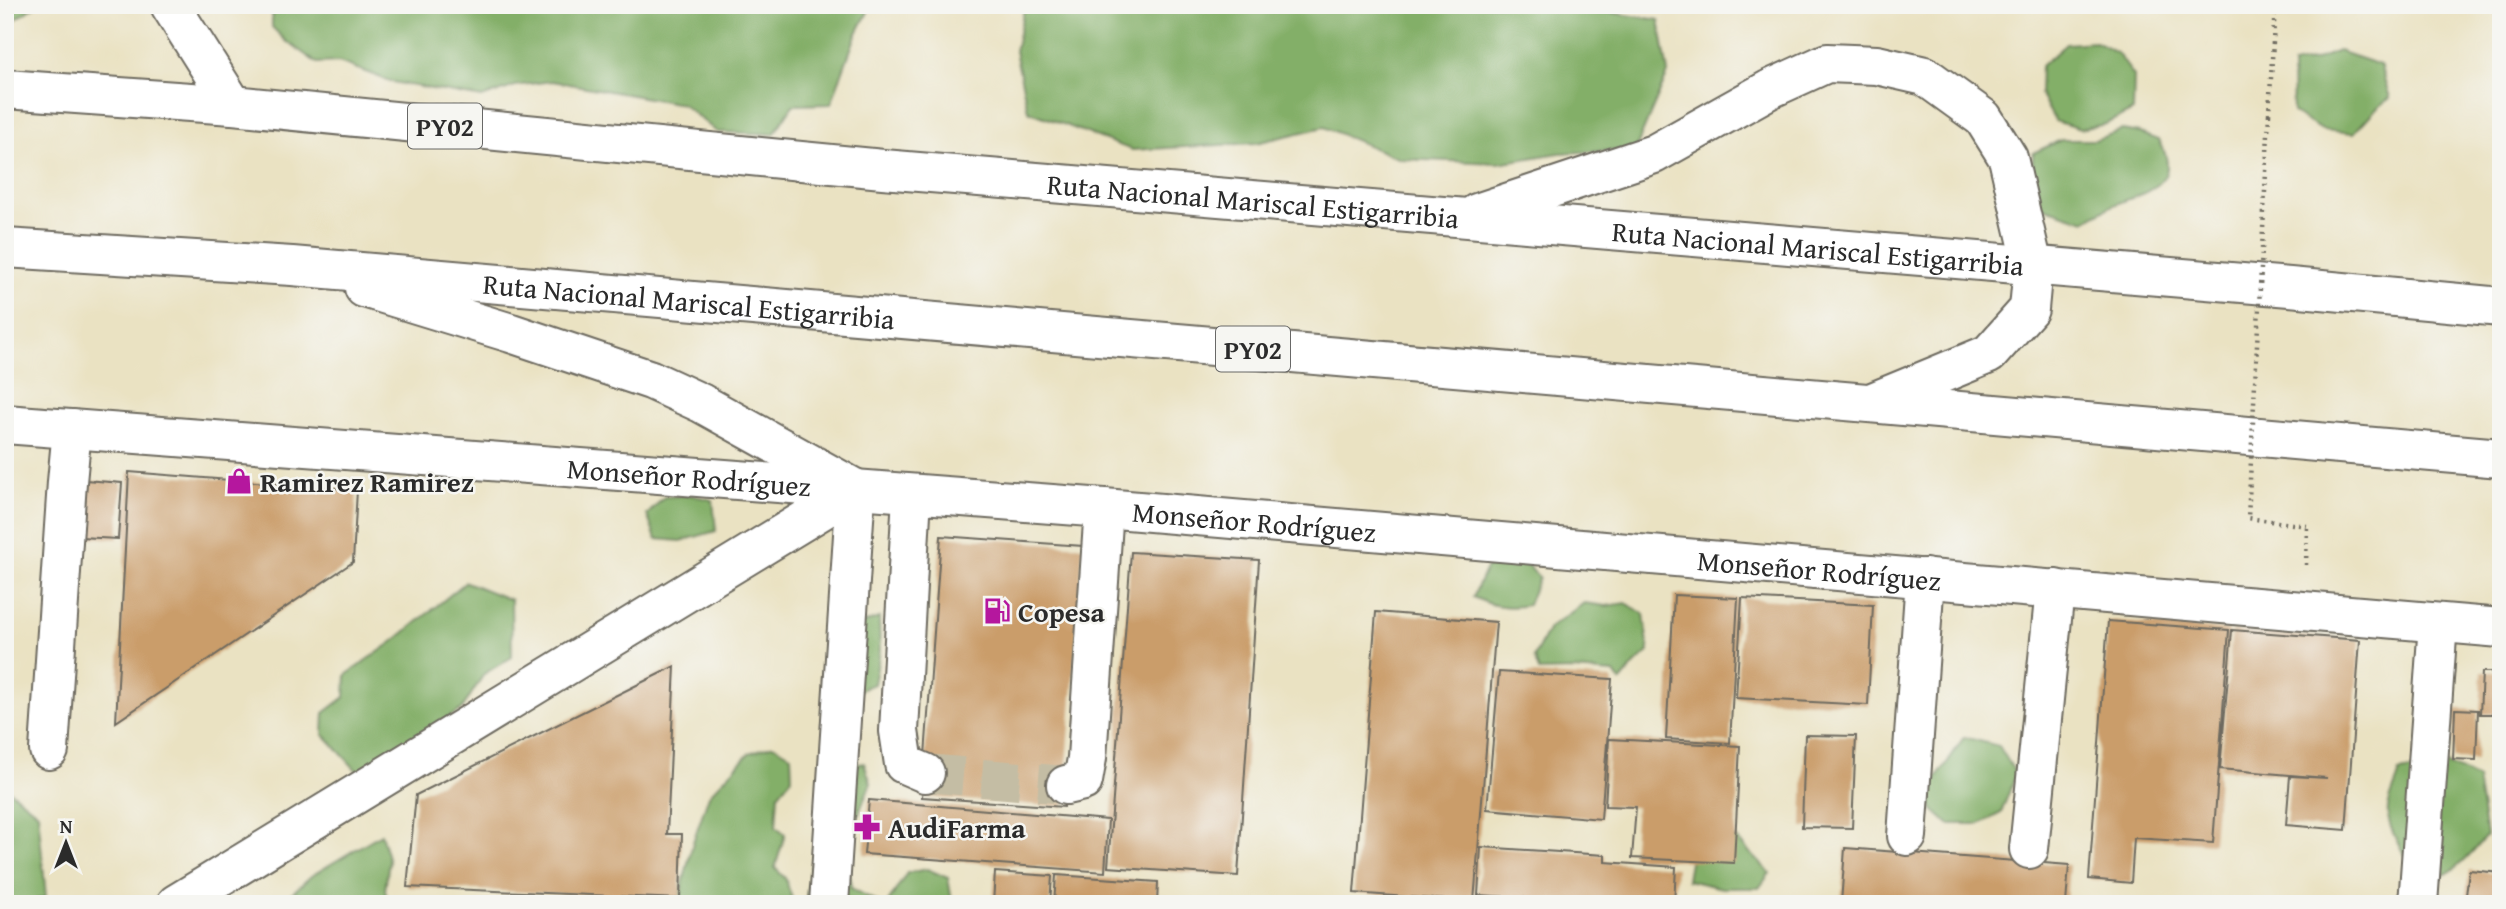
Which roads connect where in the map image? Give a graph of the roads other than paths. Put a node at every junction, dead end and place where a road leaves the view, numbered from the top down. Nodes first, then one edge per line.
1 (170, 5) edge
2 (5, 89) edge
3 (233, 105) junction
4 (1463, 217) junction
5 (5, 248) edge
6 (292, 265) junction
7 (2033, 265) junction
8 (2501, 307) edge
9 (1870, 403) junction
10 (5, 424) edge
11 (72, 429) junction
12 (2501, 458) edge
13 (856, 489) junction
14 (912, 495) junction
15 (1104, 508) junction
16 (1926, 578) junction
17 (2055, 589) junction
18 (2438, 624) junction
19 (2501, 628) edge
20 (49, 750) dead end
21 (925, 773) tunnel mouth
22 (1066, 785) dead end
23 (1907, 836) dead end
24 (2029, 849) dead end
25 (176, 904) edge
26 (828, 904) edge
27 (2418, 904) edge

1 - 3 main road
2 - 3 main road, Ruta Nacional Mariscal Estigarribia / PY02
3 - 4 main road, Ruta Nacional Mariscal Estigarribia / PY02
4 - 7 main road, Ruta Nacional Mariscal Estigarribia / PY02
4 - 7 main road
5 - 6 main road, Ruta Nacional Mariscal Estigarribia / PY02
6 - 9 main road, Ruta Nacional Mariscal Estigarribia / PY02
6 - 13 main road
7 - 8 main road, Ruta Nacional Mariscal Estigarribia / PY02
7 - 9 main road
9 - 12 main road, Ruta Nacional Mariscal Estigarribia / PY02
10 - 11 main road, Monseñor Rodríguez
11 - 13 main road, Monseñor Rodríguez
11 - 20 main road
13 - 14 main road, Monseñor Rodríguez
13 - 25 main road
13 - 26 main road
14 - 15 main road, Monseñor Rodríguez
14 - 21 main road
15 - 16 main road, Monseñor Rodríguez
15 - 22 main road
16 - 17 main road, Monseñor Rodríguez
16 - 23 main road
17 - 18 main road, Monseñor Rodríguez
17 - 24 main road
18 - 19 main road, Monseñor Rodríguez
18 - 27 main road

